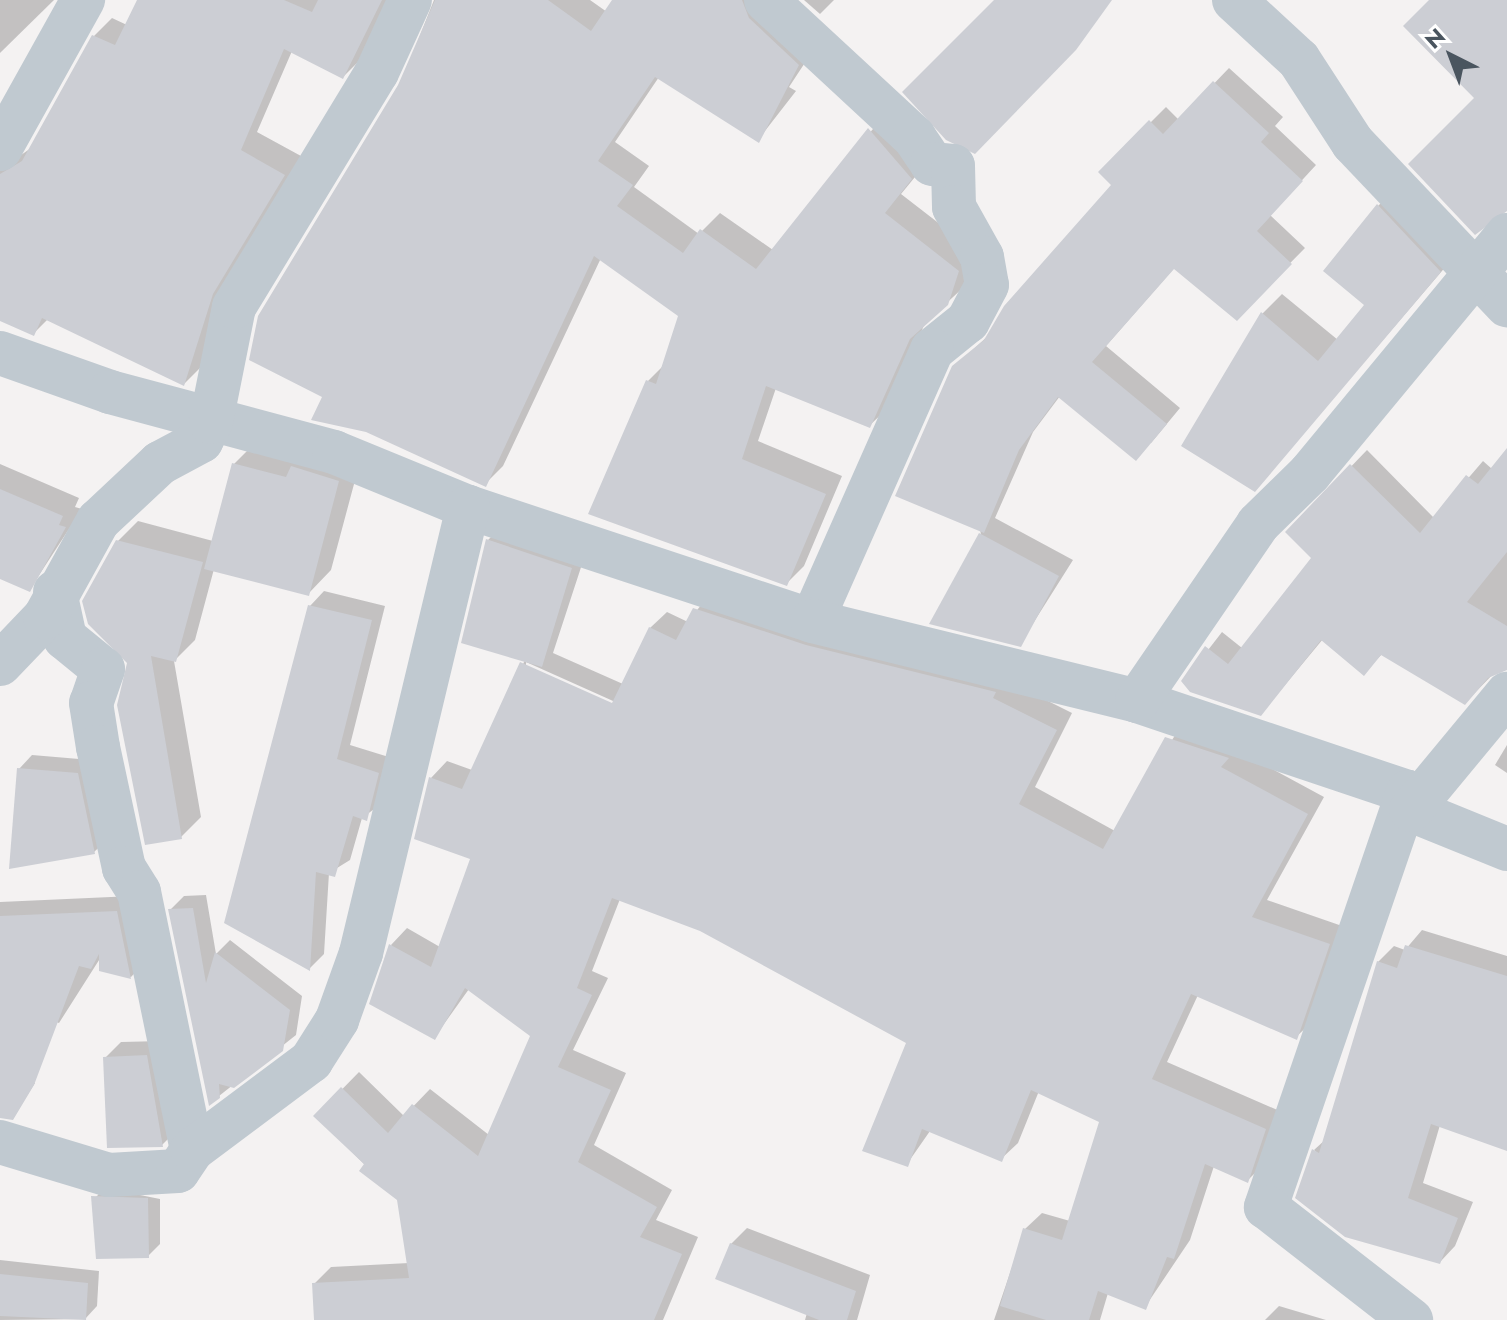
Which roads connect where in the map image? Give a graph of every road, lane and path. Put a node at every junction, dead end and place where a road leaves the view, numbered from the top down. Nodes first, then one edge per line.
1 (83, 0) edge
2 (410, 0) edge
3 (766, 0) edge
4 (1234, 0) edge
5 (0, 149) edge
6 (1507, 235) edge
7 (1477, 272) junction
8 (1507, 305) edge
9 (0, 353) edge
10 (211, 422) junction
11 (468, 507) junction
12 (55, 592) junction
13 (812, 621) junction
14 (0, 664) edge
15 (1507, 694) edge
16 (1137, 701) junction
17 (1409, 801) junction
18 (1507, 849) edge
19 (0, 1142) edge
20 (192, 1150) junction
21 (1411, 1320) edge

1 - 5 street
2 - 10 street
3 - 13 street
4 - 7 street
6 - 7 street
7 - 8 street
7 - 16 street
9 - 10 street
10 - 11 street
10 - 12 street
11 - 13 street
11 - 20 street
12 - 14 street
12 - 20 street
13 - 16 street
15 - 17 street
16 - 17 street
17 - 18 street
17 - 21 street
19 - 20 street

